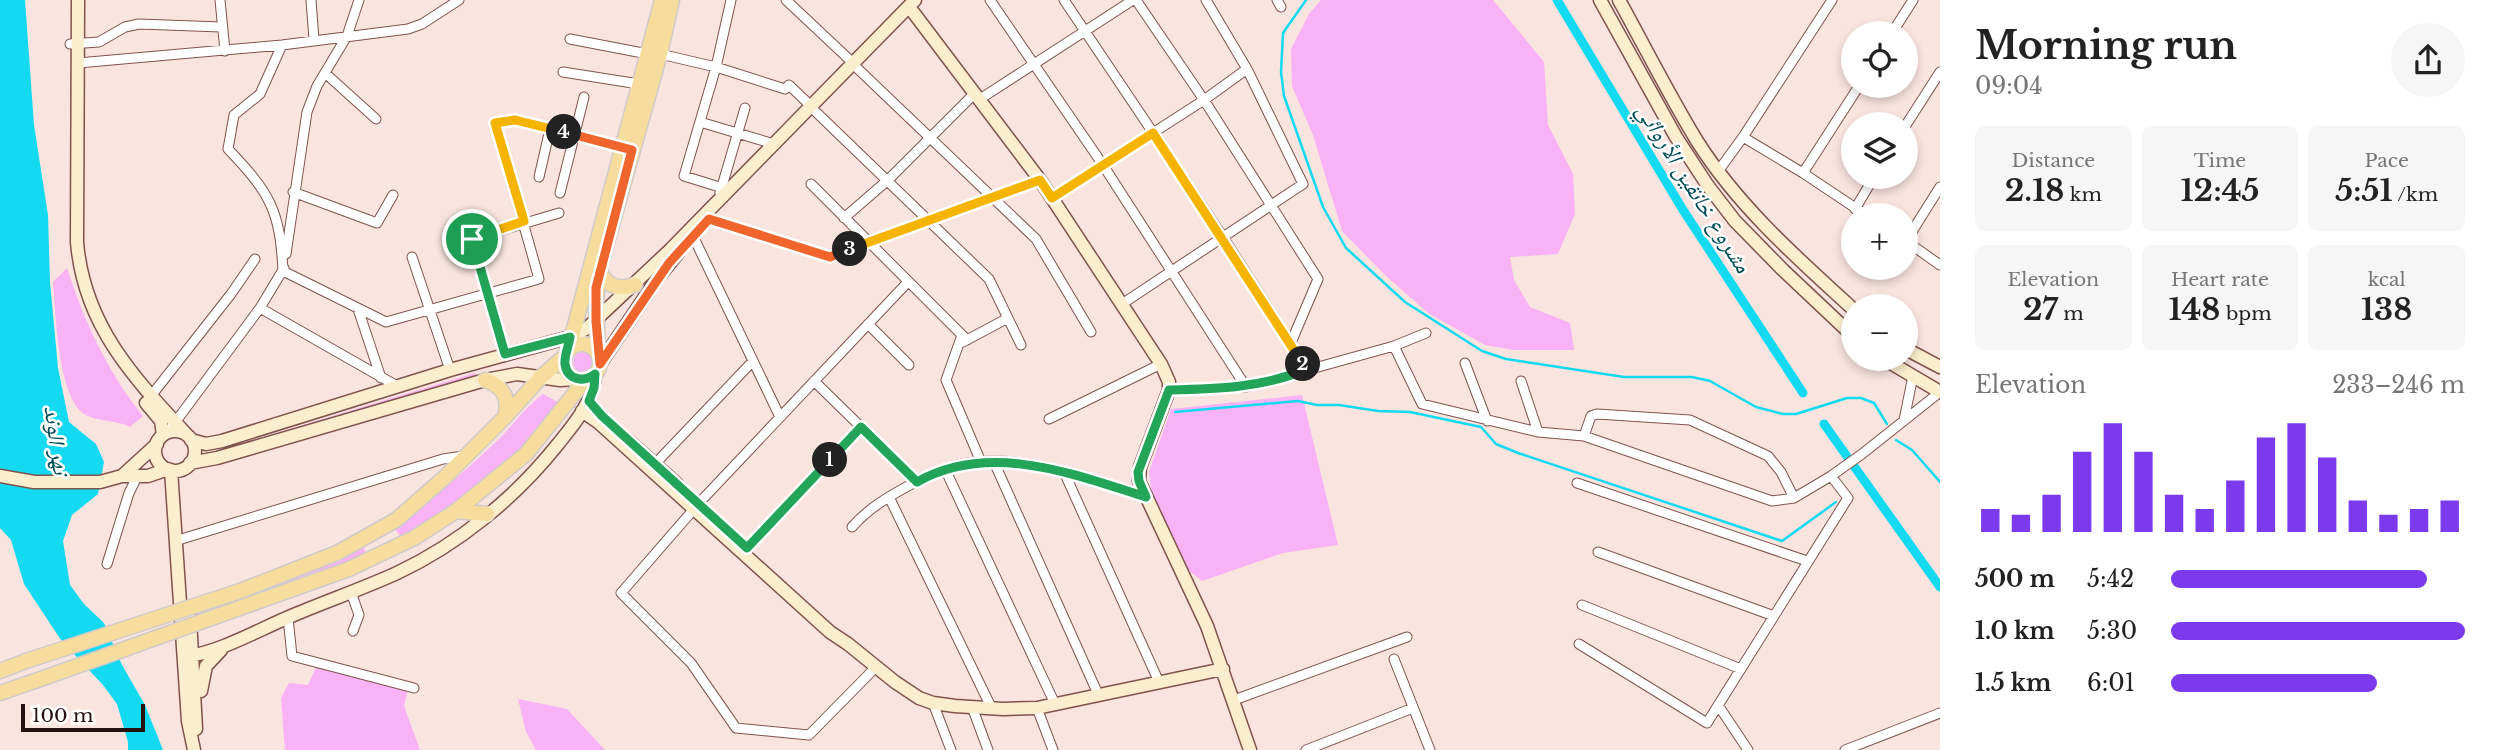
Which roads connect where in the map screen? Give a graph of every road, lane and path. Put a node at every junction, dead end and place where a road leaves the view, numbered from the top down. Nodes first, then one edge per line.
1 (70, 0) edge
2 (78, 0) edge
3 (220, 0) edge
4 (311, 0) edge
5 (359, 0) edge
6 (459, 0) edge
7 (662, 0) edge
8 (672, 0) edge
9 (731, 0) edge
10 (786, 0) edge
11 (925, 0) edge
12 (990, 0) edge
13 (1064, 0) edge
14 (1134, 0) edge
15 (1206, 0) edge
16 (1600, 0) edge
17 (1619, 0) edge
18 (1832, 0) edge
19 (1913, 0) edge
20 (914, 6) edge
21 (1900, 21) edge
22 (221, 27) junction
23 (1086, 32) junction
24 (347, 36) junction
25 (570, 38) dead end
26 (314, 40) junction
27 (74, 44) junction
28 (282, 45) junction
29 (225, 51) junction
30 (654, 54) junction
31 (74, 63) junction
32 (1035, 65) junction
33 (855, 66) junction
34 (716, 67) junction
35 (1247, 69) junction
36 (563, 72) dead end
37 (1940, 72) edge
38 (325, 73) junction
39 (639, 84) junction
40 (583, 96) dead end
41 (978, 96) junction
42 (1851, 98) edge
43 (1204, 100) junction
44 (744, 108) dead end
45 (813, 109) junction
46 (1914, 112) edge
47 (376, 119) dead end
48 (700, 122) junction
49 (550, 129) junction
50 (738, 133) junction
51 (1153, 133) junction
52 (575, 135) junction
53 (929, 136) junction
54 (1743, 137) junction
55 (774, 144) junction
56 (627, 149) junction
57 (1103, 165) junction
58 (1718, 170) junction
59 (1803, 173) junction
60 (539, 177) dead end
61 (888, 180) junction
62 (1040, 180) junction
63 (810, 184) dead end
64 (1940, 187) edge
65 (725, 189) junction
66 (293, 192) junction
67 (560, 193) dead end
68 (393, 195) dead end
69 (992, 197) junction
70 (1052, 198) junction
71 (1846, 203) edge
72 (1271, 205) junction
73 (559, 213) dead end
74 (465, 218) dead end
75 (844, 218) junction
76 (709, 219) junction
77 (928, 220) junction
78 (524, 221) junction
79 (1918, 222) edge
80 (693, 236) junction
81 (1223, 237) junction
82 (472, 239) junction
83 (868, 243) junction
84 (1918, 249) edge
85 (412, 257) dead end
86 (255, 259) dead end
87 (1940, 265) edge
88 (283, 271) junction
89 (599, 271) junction
90 (1172, 271) junction
91 (907, 283) junction
92 (635, 285) junction
93 (488, 293) junction
94 (1841, 298) edge
95 (1122, 303) junction
96 (260, 309) junction
97 (358, 309) junction
98 (429, 310) junction
99 (377, 318) junction
100 (1008, 318) junction
101 (596, 321) junction
102 (362, 322) junction
103 (868, 324) junction
104 (1841, 325) edge
105 (1091, 332) dead end
106 (1426, 333) dead end
107 (962, 340) junction
108 (1021, 345) dead end
109 (1290, 345) junction
110 (1394, 346) junction
111 (568, 348) junction
112 (505, 354) junction
113 (1918, 356) edge
114 (753, 360) junction
115 (1465, 363) dead end
116 (1161, 364) junction
117 (909, 365) dead end
118 (1940, 368) edge
119 (1307, 369) junction
120 (450, 370) junction
121 (592, 370) junction
122 (1904, 371) edge
123 (381, 376) junction
124 (1913, 376) junction
125 (541, 377) junction
126 (485, 380) junction
127 (814, 381) junction
128 (1521, 381) dead end
129 (1246, 387) junction
130 (391, 388) junction
131 (1169, 390) junction
132 (1940, 392) edge
133 (151, 396) junction
134 (585, 406) junction
135 (505, 417) junction
136 (780, 417) junction
137 (1049, 419) dead end
138 (1904, 420) junction
139 (1487, 421) junction
140 (861, 427) junction
141 (1538, 432) junction
142 (165, 433) junction
143 (1584, 436) junction
144 (189, 438) junction
145 (464, 456) junction
146 (981, 462) junction
147 (994, 462) junction
148 (652, 467) junction
149 (177, 468) junction
150 (944, 469) junction
151 (1064, 472) junction
152 (0, 476) edge
153 (122, 476) junction
154 (1831, 476) junction
155 (137, 477) junction
156 (917, 482) junction
157 (1577, 483) dead end
158 (889, 496) junction
159 (1146, 497) junction
160 (1794, 498) junction
161 (696, 506) junction
162 (456, 511) junction
163 (488, 514) junction
164 (852, 527) dead end
165 (178, 540) junction
166 (745, 550) junction
167 (1598, 552) dead end
168 (1807, 562) junction
169 (107, 564) dead end
170 (351, 592) junction
171 (1582, 605) dead end
172 (1774, 616) junction
173 (288, 618) junction
174 (353, 631) dead end
175 (1406, 637) dead end
176 (1579, 644) dead end
177 (228, 646) junction
178 (189, 657) junction
179 (1394, 659) dead end
180 (876, 667) junction
181 (1223, 669) junction
182 (1741, 669) junction
183 (0, 671) edge
184 (1159, 682) junction
185 (414, 688) dead end
186 (0, 693) edge
187 (1098, 694) junction
188 (1234, 700) junction
189 (933, 703) junction
190 (1055, 704) junction
191 (1718, 705) junction
192 (972, 707) junction
193 (1037, 708) junction
194 (1413, 708) junction
195 (992, 709) junction
196 (1940, 713) edge
197 (197, 720) junction
198 (194, 750) edge
199 (951, 750) edge
200 (988, 750) edge
201 (1053, 750) edge
202 (1250, 750) edge
203 (1306, 750) edge
204 (1430, 750) edge
205 (1748, 750) edge
206 (1846, 750) edge

1 - 27 main road
2 - 27 main road
3 - 22 street
4 - 26 street
5 - 24 street
6 - 24 street
7 - 30 main road
8 - 30 main road
9 - 34 street
10 - 33 street
11 - 20 main road
12 - 32 street
13 - 23 street
14 - 23 street
14 - 43 street
15 - 35 street
16 - 104 main road
17 - 58 main road
18 - 54 street
19 - 21 street
20 - 33 main road
20 - 41 main road
22 - 27 street
22 - 29 street
23 - 32 street
23 - 51 street
24 - 26 street
24 - 38 street
25 - 30 street
26 - 28 street
27 - 31 main road
28 - 29 street
28 - 88 street
29 - 31 street
30 - 34 street
30 - 39 main road
30 - 56 main road
31 - 133 main road
31 - 142 main road
32 - 41 street
32 - 57 street
33 - 45 main road
33 - 53 street
34 - 45 street
34 - 48 street
35 - 43 street
35 - 72 street
36 - 39 street
37 - 46 street
38 - 47 street
38 - 66 street
39 - 56 main road
40 - 52 street
41 - 53 street
41 - 62 main road
42 - 59 street
43 - 51 street
43 - 72 street
44 - 50 street
45 - 55 main road
45 - 61 street
45 - 76 main road
48 - 50 street
48 - 65 street
49 - 52 street
49 - 60 street
49 - 78 street
50 - 55 street
50 - 65 street
51 - 57 street
51 - 81 street
52 - 56 street
52 - 67 street
53 - 61 street
53 - 69 street
54 - 58 street
54 - 59 street
55 - 65 main road
56 - 89 main road
56 - 111 main road
57 - 70 street
57 - 90 street
58 - 94 main road
59 - 71 street
61 - 75 street
61 - 77 street
62 - 69 street
62 - 70 main road
63 - 75 street
64 - 79 street
65 - 92 main road
66 - 68 street
66 - 88 street
69 - 77 street
69 - 105 street
70 - 95 main road
72 - 81 street
72 - 109 street
73 - 78 street
74 - 82 street
75 - 83 street
76 - 80 main road
76 - 83 street
77 - 83 street
77 - 100 street
78 - 82 street
78 - 93 street
80 - 114 street
80 - 121 main road
81 - 90 street
81 - 109 street
82 - 93 street
83 - 91 street
84 - 87 street
85 - 98 street
86 - 133 street
88 - 96 street
88 - 97 street
89 - 92 main road
89 - 101 main road
90 - 95 street
90 - 129 street
91 - 103 street
91 - 107 street
92 - 101 main road
93 - 98 street
93 - 112 street
95 - 116 main road
96 - 123 street
96 - 142 street
97 - 99 street
97 - 102 street
98 - 99 street
98 - 120 street
99 - 102 street
100 - 107 street
100 - 108 street
101 - 111 main road
101 - 121 main road
102 - 123 street
103 - 117 street
103 - 127 street
106 - 110 street
107 - 146 street
109 - 119 street
110 - 119 street
110 - 139 street
111 - 112 main road
111 - 121 main road
111 - 121 main road
111 - 125 main road
112 - 120 main road
113 - 118 main road
114 - 136 street
114 - 148 street
115 - 139 street
116 - 131 main road
116 - 137 street
119 - 129 street
120 - 130 main road
121 - 125 main road
121 - 134 main road
121 - 162 main road
122 - 124 main road
123 - 130 street
124 - 132 main road
124 - 138 street
125 - 126 main road
125 - 135 main road
126 - 135 main road
126 - 149 main road
127 - 136 street
127 - 140 street
128 - 141 street
129 - 131 street
130 - 144 main road
131 - 159 main road
132 - 138 street
133 - 142 main road
134 - 148 main road
134 - 163 main road
135 - 145 main road
136 - 161 street
138 - 154 street
139 - 141 street
140 - 156 street
140 - 166 street
141 - 143 street
142 - 144 main road
142 - 149 main road
142 - 153 main road
143 - 160 street
143 - 160 street
144 - 149 main road
145 - 165 street
145 - 183 main road, bridge
146 - 147 street
146 - 150 street
147 - 151 street
147 - 187 street
148 - 161 main road
149 - 155 main road
149 - 165 main road
150 - 156 street
150 - 190 street
151 - 159 street
151 - 184 street
152 - 153 main road
153 - 155 main road
154 - 160 street
154 - 168 street
155 - 169 street
156 - 158 street
157 - 168 street
158 - 164 street
158 - 195 street
159 - 181 main road
161 - 166 main road
161 - 180 street
162 - 163 main road
162 - 186 main road, bridge
163 - 170 main road
165 - 178 main road
166 - 180 main road
167 - 172 street
168 - 172 street
170 - 173 main road
170 - 174 street
171 - 182 street
172 - 182 street
173 - 177 main road
173 - 185 street
175 - 188 street
176 - 191 street
177 - 178 main road
177 - 197 main road
178 - 197 main road
178 - 198 main road
179 - 194 street
180 - 189 main road
181 - 184 main road
181 - 188 main road
182 - 191 street
184 - 187 main road
187 - 190 main road
188 - 202 main road
189 - 192 main road
189 - 199 street
190 - 193 main road
191 - 205 street
192 - 195 main road
192 - 200 street
193 - 195 main road
193 - 201 street
194 - 203 street
194 - 204 street
196 - 206 street
197 - 198 main road

